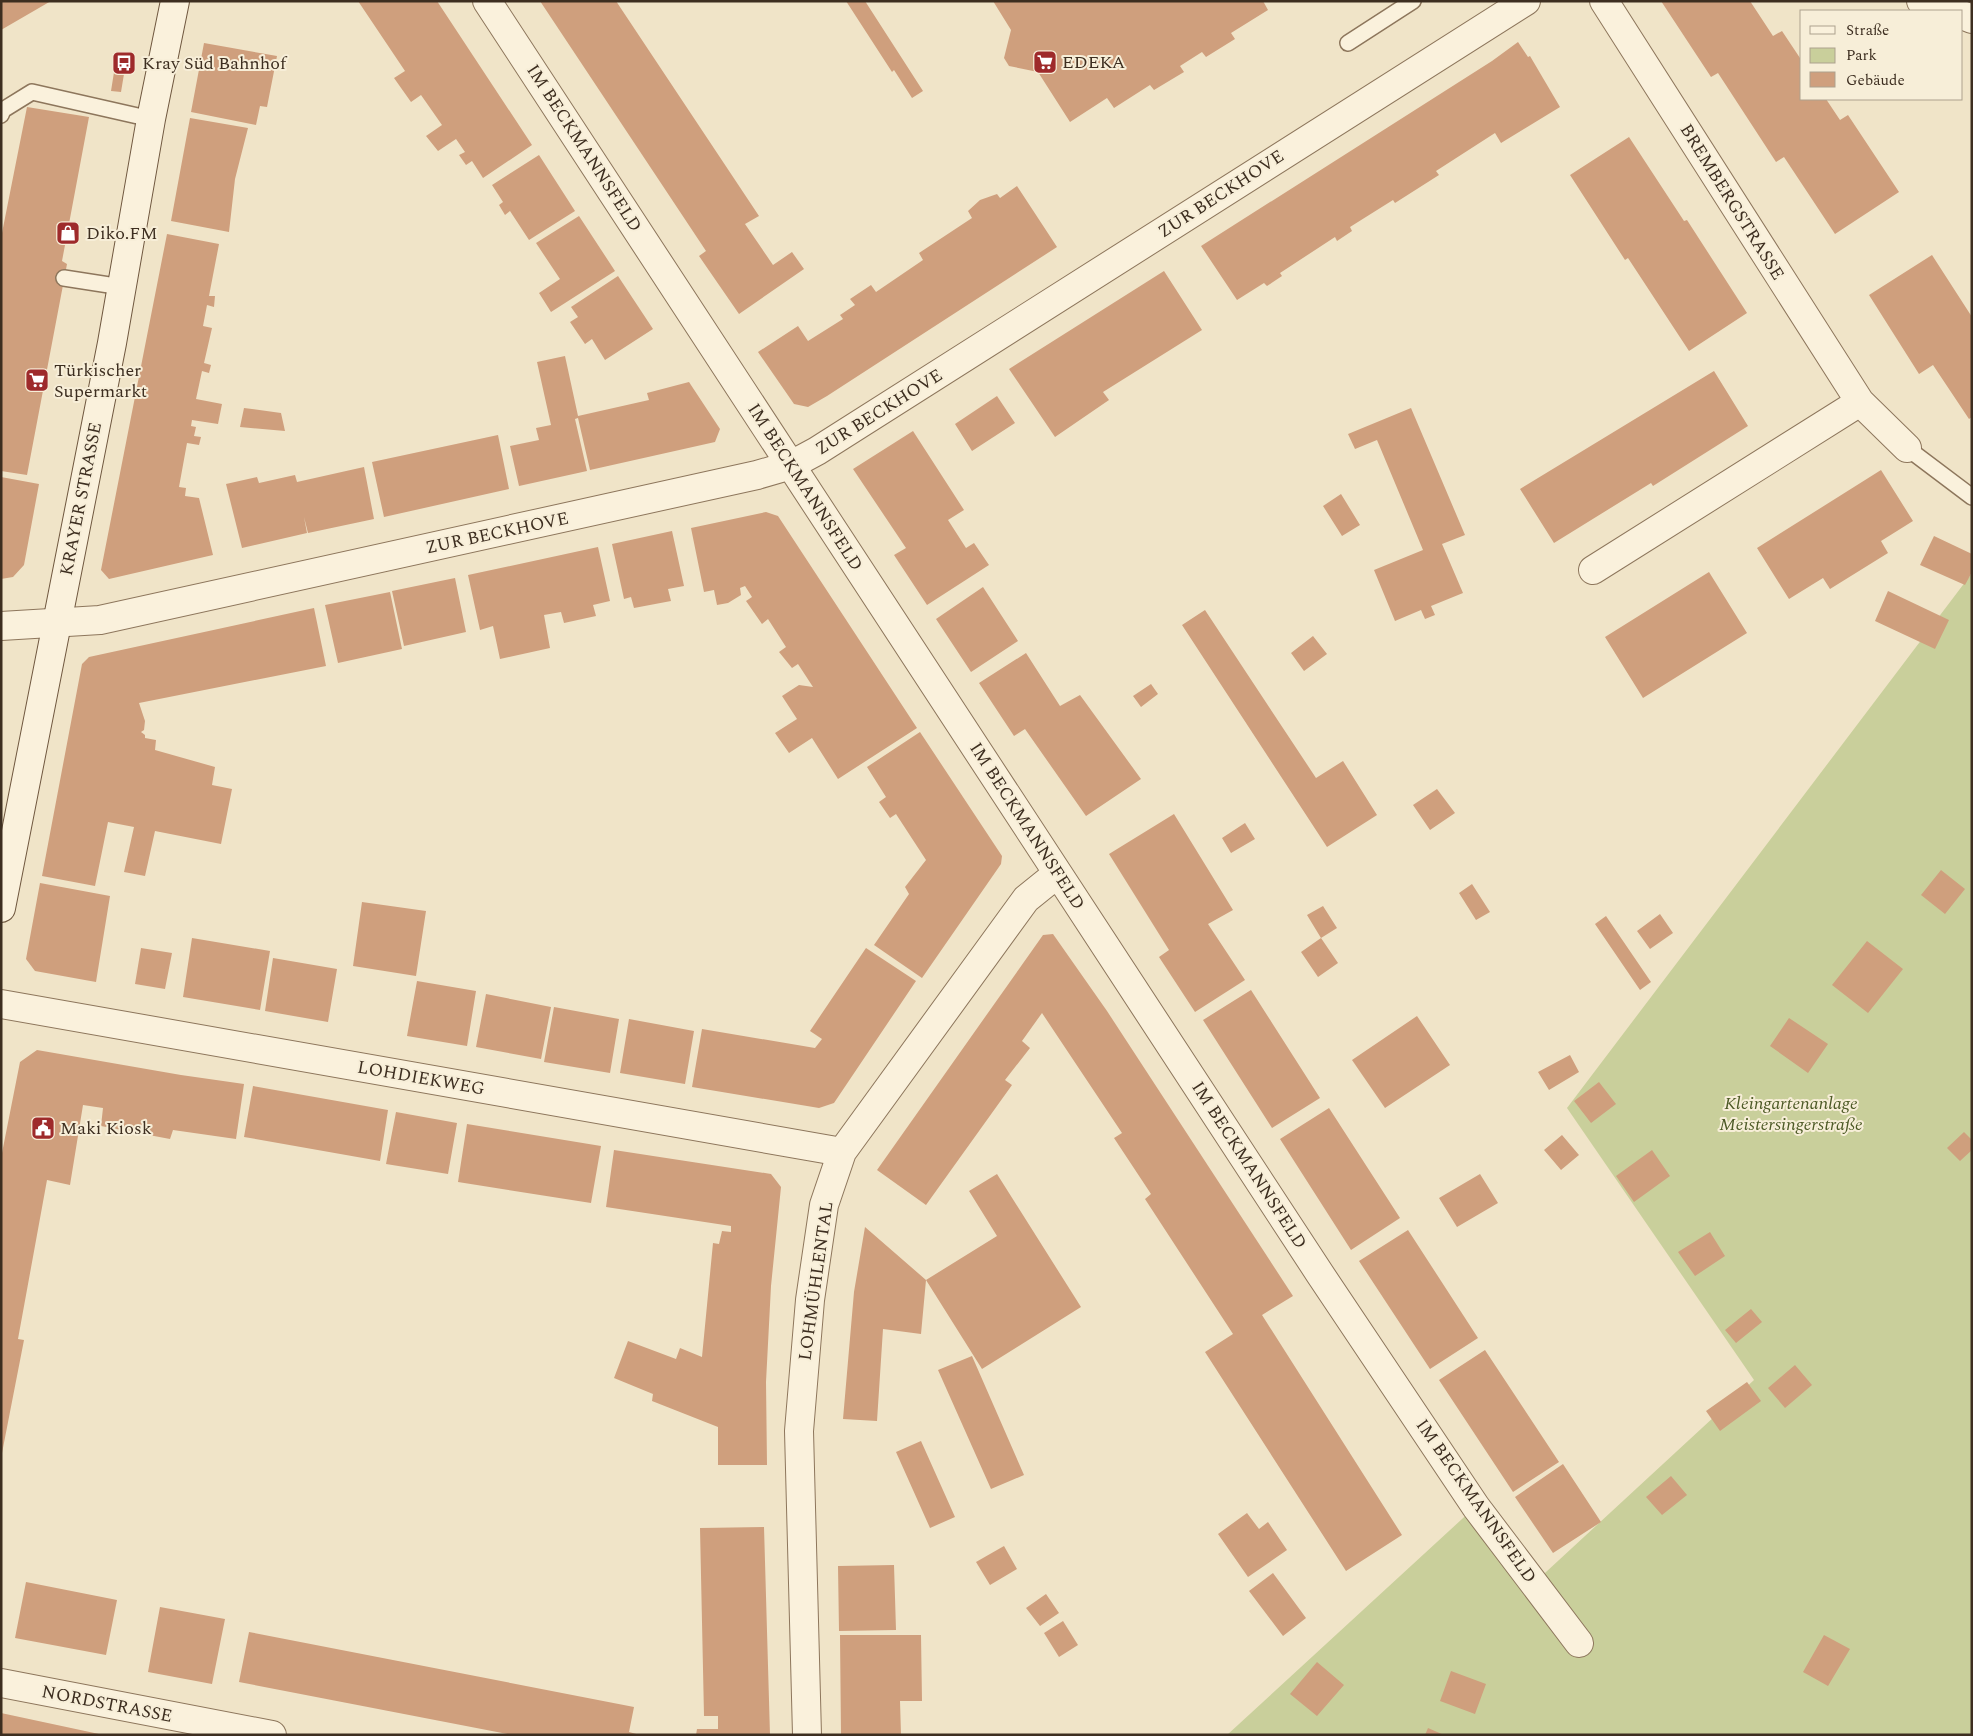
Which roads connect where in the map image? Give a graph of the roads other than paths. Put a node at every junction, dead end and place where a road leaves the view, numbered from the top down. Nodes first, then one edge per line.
1 (174, 1) edge
2 (487, 1) edge
3 (1414, 1) edge
4 (1526, 1) edge
5 (1604, 1) edge
6 (1921, 1) edge
7 (1947, 10) edge
8 (1348, 43) dead end
9 (1, 114) edge
10 (151, 119) junction
11 (64, 278) dead end
12 (122, 287) junction
13 (1860, 402) junction
14 (1907, 448) joint
15 (791, 465) junction
16 (1972, 497) edge
17 (1593, 570) dead end
18 (56, 624) junction
19 (1, 626) edge
20 (1057, 874) junction
21 (1, 908) edge
22 (1, 1004) edge
23 (842, 1152) junction
24 (1579, 1642) dead end
25 (1, 1683) edge
26 (180, 1726) edge
27 (272, 1735) edge
28 (807, 1735) edge

1 - 10 street, KRAYER STRASSE
2 - 15 street, IM BECKMANNSFELD
3 - 8 lane
4 - 15 street, ZUR BECKHOVE
5 - 13 street, BREMBERGSTRASSE
6 - 7 street
9 - 10 lane
10 - 12 street, KRAYER STRASSE
11 - 12 lane
12 - 18 street, KRAYER STRASSE
13 - 14 street, BREMBERGSTRASSE
13 - 17 street
14 - 16 lane, BREMBERGSTRASSE
15 - 18 street, ZUR BECKHOVE
15 - 20 street, IM BECKMANNSFELD
18 - 19 street, ZUR BECKHOVE
18 - 21 street, KRAYER STRASSE
20 - 23 street, LOHMÜHLENTAL
20 - 24 street, IM BECKMANNSFELD
22 - 23 street, LOHDIEKWEG
23 - 28 street, LOHMÜHLENTAL
25 - 26 street, NORDSTRASSE
26 - 27 street, NORDSTRASSE

